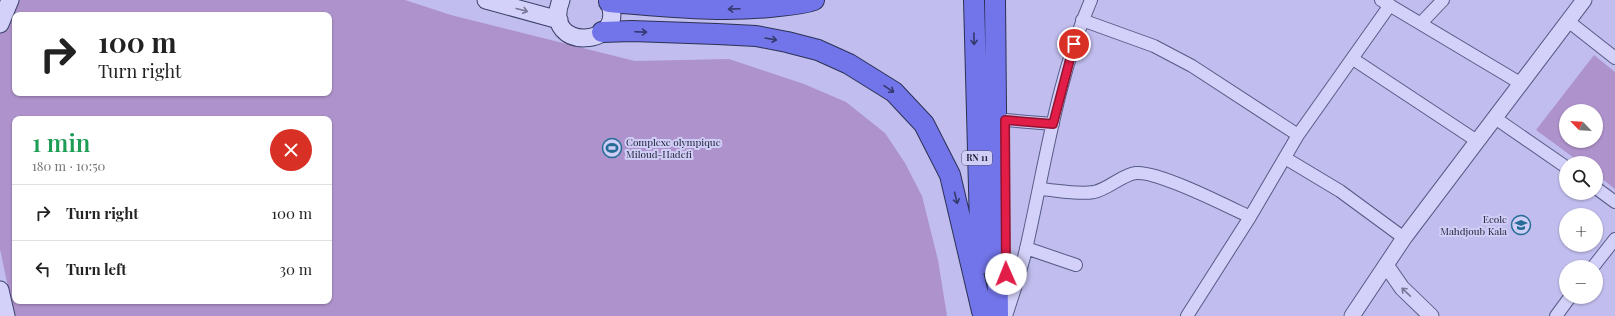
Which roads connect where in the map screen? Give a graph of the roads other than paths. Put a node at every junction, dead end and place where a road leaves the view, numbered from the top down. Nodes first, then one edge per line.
1 (10, 0) edge
2 (486, 0) edge
3 (561, 0) edge
4 (814, 0) edge
5 (974, 0) edge
6 (995, 0) edge
7 (1004, 0) edge
8 (1091, 0) edge
9 (1443, 0) edge
10 (1584, 0) edge
11 (609, 1) edge
12 (1385, 3) edge
13 (559, 20) junction
14 (1082, 20) junction
15 (1568, 21) junction
16 (0, 24) edge
17 (1421, 24) junction
18 (602, 32) junction
19 (1615, 58) edge
20 (1353, 59) junction
21 (1520, 83) junction
22 (1495, 118) junction
23 (1005, 120) junction
24 (1053, 124) junction
25 (1298, 135) junction
26 (1477, 141) junction
27 (1285, 158) junction
28 (1559, 162) edge
29 (1039, 189) junction
30 (1603, 193) edge
31 (1615, 202) edge
32 (1250, 217) junction
33 (1404, 238) junction
34 (1615, 239) edge
35 (1026, 248) junction
36 (1598, 260) edge
37 (1076, 265) dead end
38 (1386, 265) junction
39 (0, 290) edge
40 (1565, 304) edge
41 (988, 314) edge
42 (6, 316) edge
43 (1006, 316) edge
44 (1187, 316) edge
45 (1352, 316) edge
46 (1431, 316) edge
47 (1556, 316) edge

1 - 16 main road
2 -> 13 main road
3 - 13 main road
4 -> 11 highway
5 -> 41 highway, RN 11
6 - 41 highway, RN 11
7 - 23 street
8 - 14 street
9 - 17 street
10 - 15 street
11 - 18 main road
12 - 17 street
12 - 20 street
13 - 18 main road
14 - 24 street
14 - 25 street
15 - 19 street
15 - 21 street
17 - 21 street
18 -> 41 highway
20 - 25 street
20 - 26 street
21 - 22 street
22 - 26 street
22 - 28 street
23 - 24 street
23 - 43 street
24 - 29 street
25 - 27 street
26 - 33 street
27 - 32 street
27 - 33 street
29 - 32 street
29 - 35 street
30 - 31 street
32 - 44 street
33 - 38 street
34 - 36 street
35 - 37 street
35 - 43 street
38 - 45 street
46 -> 38 street
39 - 42 main road
40 - 47 street

